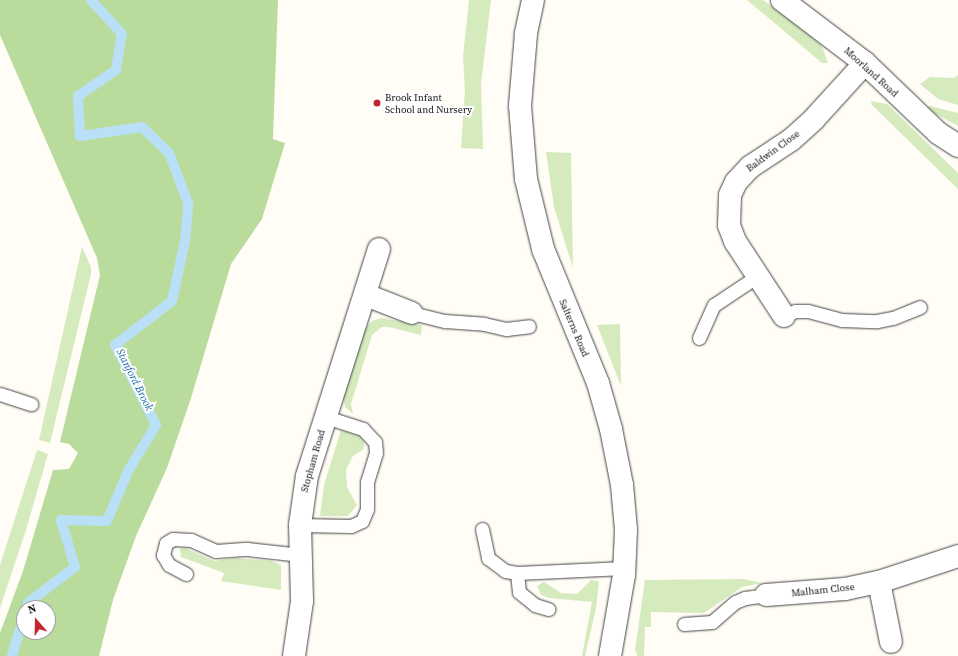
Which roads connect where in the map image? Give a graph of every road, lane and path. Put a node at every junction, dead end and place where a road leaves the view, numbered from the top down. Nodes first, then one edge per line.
1 (533, 0) edge
2 (782, 0) edge
3 (865, 63) junction
4 (958, 146) edge
5 (379, 249) dead end
6 (756, 277) junction
7 (366, 295) junction
8 (920, 307) dead end
9 (412, 313) joint
10 (784, 316) joint
11 (529, 326) dead end
12 (700, 338) dead end
13 (0, 394) edge
14 (30, 404) dead end
15 (326, 417) junction
16 (300, 525) junction
17 (482, 529) dead end
18 (301, 555) junction
19 (958, 556) edge
20 (624, 568) junction
21 (517, 573) junction
22 (186, 574) dead end
23 (879, 582) junction
24 (766, 595) joint
25 (548, 609) dead end
26 (684, 624) dead end
27 (891, 642) dead end
28 (294, 656) edge
29 (610, 656) edge

1 - 20 street, Salterns Road
2 - 3 street, Moorland Road
3 - 4 street, Moorland Road
3 - 6 street, Baldwin Close
5 - 7 street, Stopham Road
6 - 10 street, Baldwin Close
6 - 12 lane
7 - 9 street
7 - 15 street, Stopham Road
8 - 10 lane
9 - 11 lane
13 - 14 lane
15 - 16 street, Stopham Road
15 - 16 lane
16 - 18 street, Stopham Road
17 - 21 lane
18 - 22 lane
18 - 28 street, Stopham Road
19 - 23 street, Malham Close
20 - 21 lane
20 - 29 street, Salterns Road
21 - 25 lane
23 - 24 street, Malham Close
23 - 27 street
24 - 26 lane

